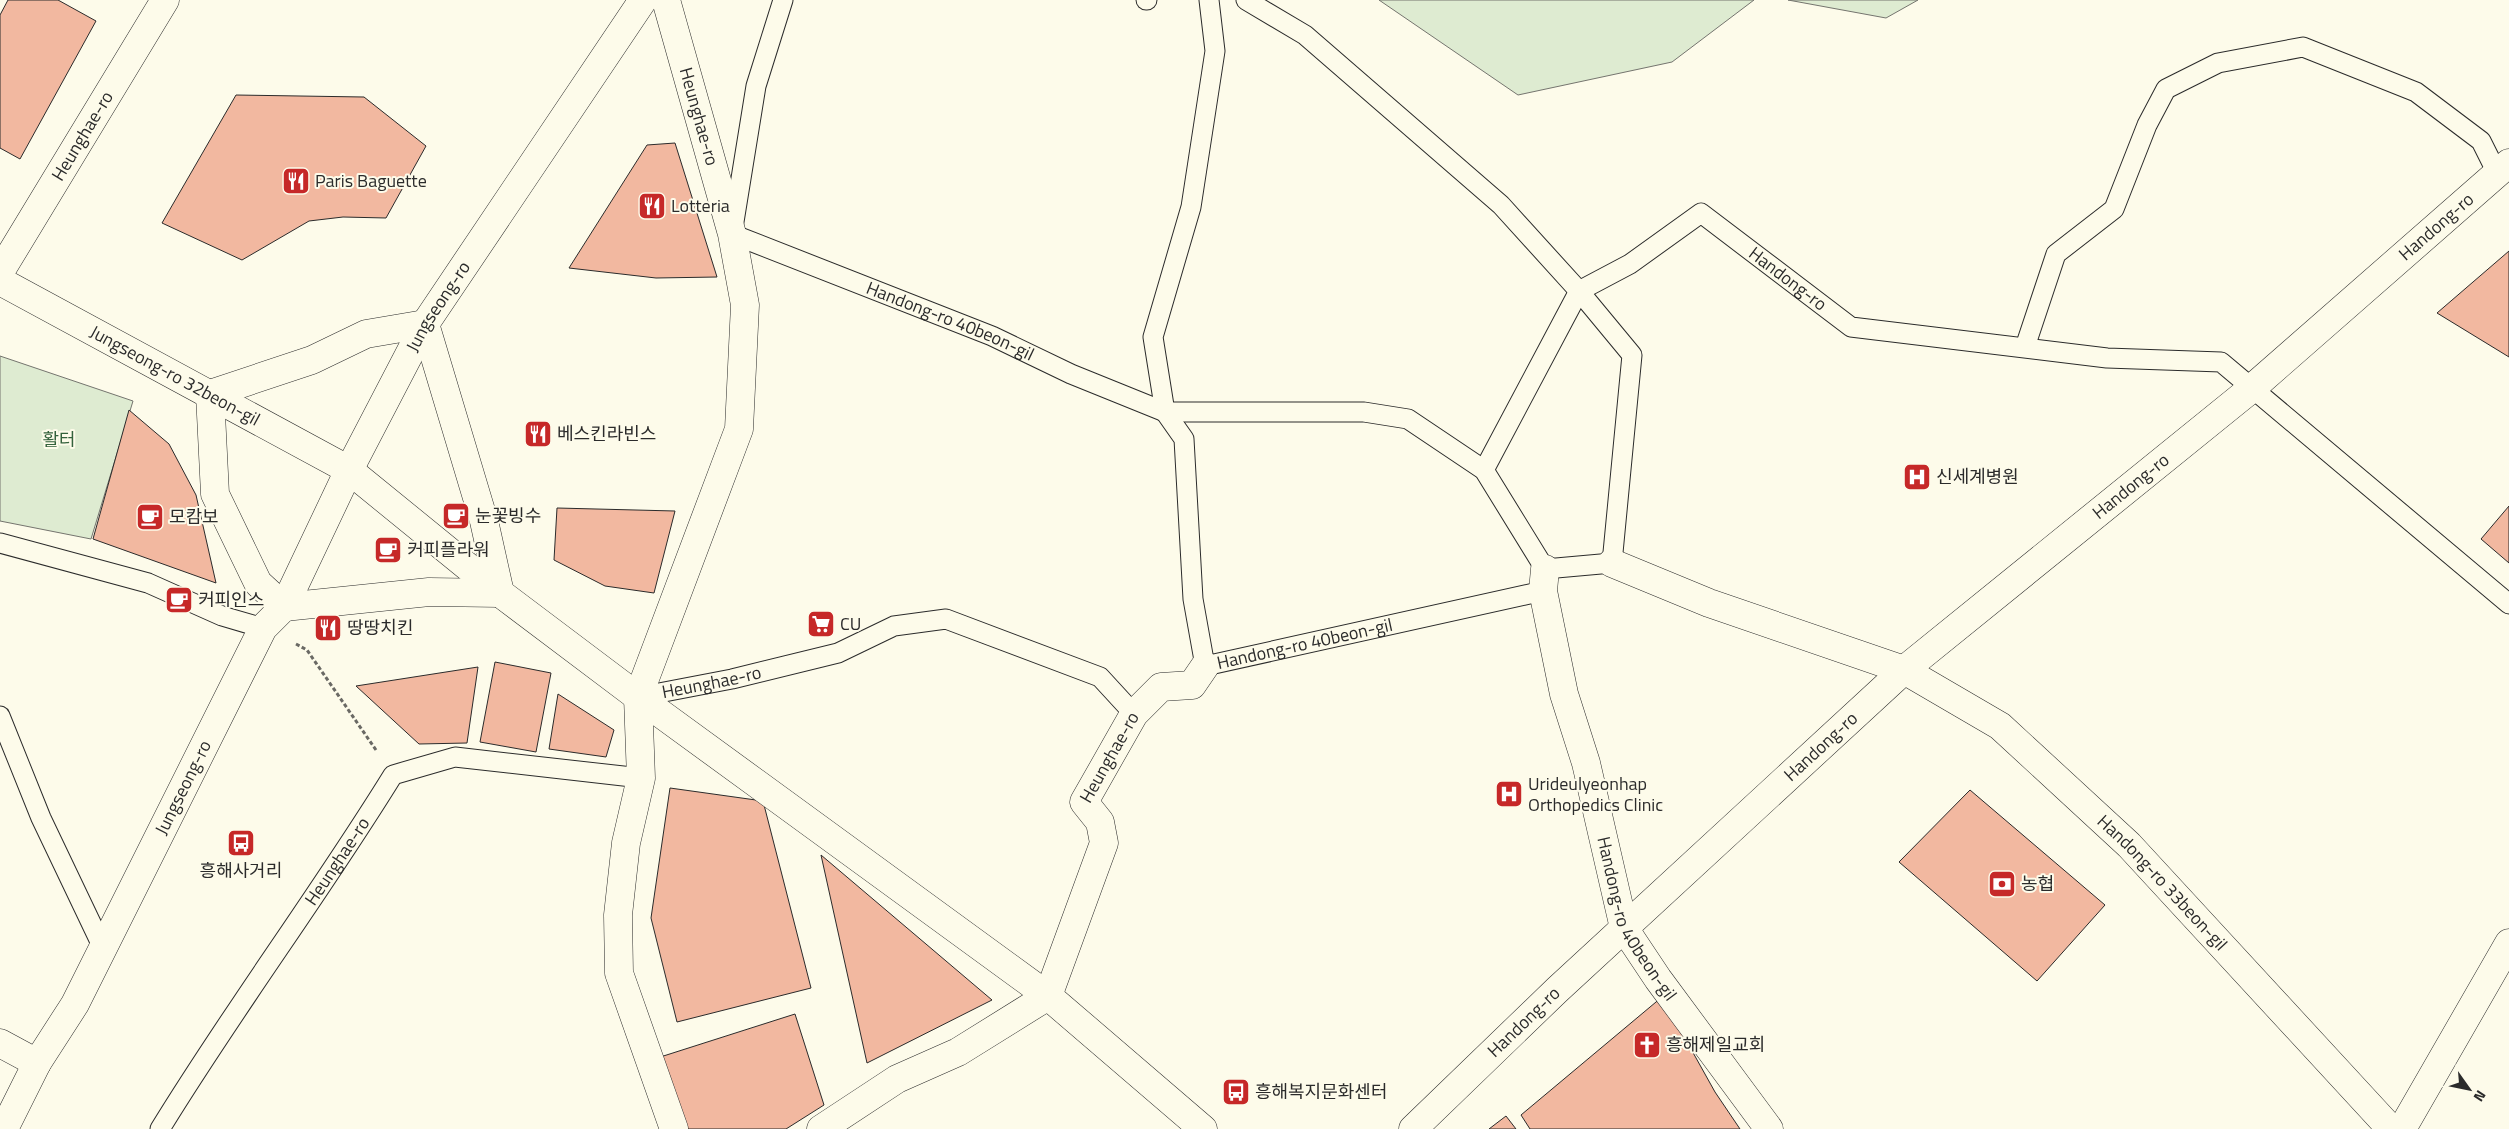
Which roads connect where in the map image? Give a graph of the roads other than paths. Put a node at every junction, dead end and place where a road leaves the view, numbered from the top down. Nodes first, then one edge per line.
1 (165, 0) edge
2 (643, 0) edge
3 (666, 0) edge
4 (783, 0) edge
5 (1210, 0) edge
6 (1246, 0) edge
7 (2503, 168) edge
8 (732, 234) junction
9 (0, 272) edge
10 (0, 281) edge
11 (1579, 291) junction
12 (425, 324) junction
13 (2025, 347) junction
14 (2252, 389) junction
15 (210, 394) junction
16 (1165, 412) junction
17 (349, 470) junction
18 (1484, 470) junction
19 (0, 543) edge
20 (1612, 563) junction
21 (1544, 580) junction
22 (500, 593) junction
23 (2509, 604) edge
24 (284, 607) junction
25 (263, 628) junction
26 (1205, 666) junction
27 (1904, 670) junction
28 (638, 697) junction
29 (1134, 714) junction
30 (1, 721) edge
31 (641, 778) junction
32 (1624, 928) junction
33 (2509, 943) edge
34 (104, 948) junction
35 (1048, 996) junction
36 (0, 1043) edge
37 (37, 1063) junction
38 (4, 1129) edge
39 (160, 1129) edge
40 (674, 1129) edge
41 (821, 1129) edge
42 (1203, 1129) edge
43 (1413, 1129) edge
44 (1769, 1129) edge
45 (2391, 1129) edge
46 (2402, 1129) edge

1 - 9 street, Heunghae-ro
2 - 12 street, Jungseong-ro
3 - 8 street, Heunghae-ro
4 - 8 lane, Heunghae-ro
5 - 16 lane
6 - 11 lane
7 - 13 lane
7 - 14 street, Handong-ro
8 - 16 lane, Handong-ro 40beon-gil
8 - 28 street, Heunghae-ro
10 - 15 street, Jungseong-ro 32beon-gil
11 - 13 lane, Handong-ro
11 - 18 lane
11 - 20 lane
12 - 15 street
12 - 17 street, Jungseong-ro
12 - 22 street
13 - 14 lane, Handong-ro
14 - 23 lane, Handong-ro
14 - 27 street, Handong-ro
15 - 17 street, Jungseong-ro 32beon-gil
15 - 24 street
16 - 18 lane, Handong-ro 40beon-gil
16 - 26 lane, Handong-ro 40beon-gil
17 - 22 street, Jungseong-ro 32beon-gil
17 - 24 street, Jungseong-ro
18 - 21 lane, Handong-ro 40beon-gil
19 - 25 lane
20 - 21 lane, Handong-ro 40beon-gil
20 - 27 street, Handong-ro 33beon-gil
21 - 26 lane, Handong-ro 40beon-gil
21 - 32 street, Handong-ro 40beon-gil
22 - 24 street
22 - 28 street, Jungseong-ro 32beon-gil
24 - 25 street, Jungseong-ro
25 - 34 street, Jungseong-ro
26 - 29 street
27 - 32 street, Handong-ro
27 - 45 street, Handong-ro 33beon-gil
28 - 29 lane, Heunghae-ro
28 - 31 street, Heunghae-ro
28 - 35 street, Jungseong-ro 32beon-gil
29 - 35 street, Heunghae-ro
30 - 34 lane
31 - 39 lane, Heunghae-ro
31 - 40 street, Heunghae-ro
32 - 43 street, Handong-ro
32 - 44 street, Handong-ro 40beon-gil
33 - 46 street
34 - 37 street, Jungseong-ro
35 - 41 street
35 - 42 street, Jungseong-ro 32beon-gil
36 - 37 street
37 - 38 street, Jungseong-ro

